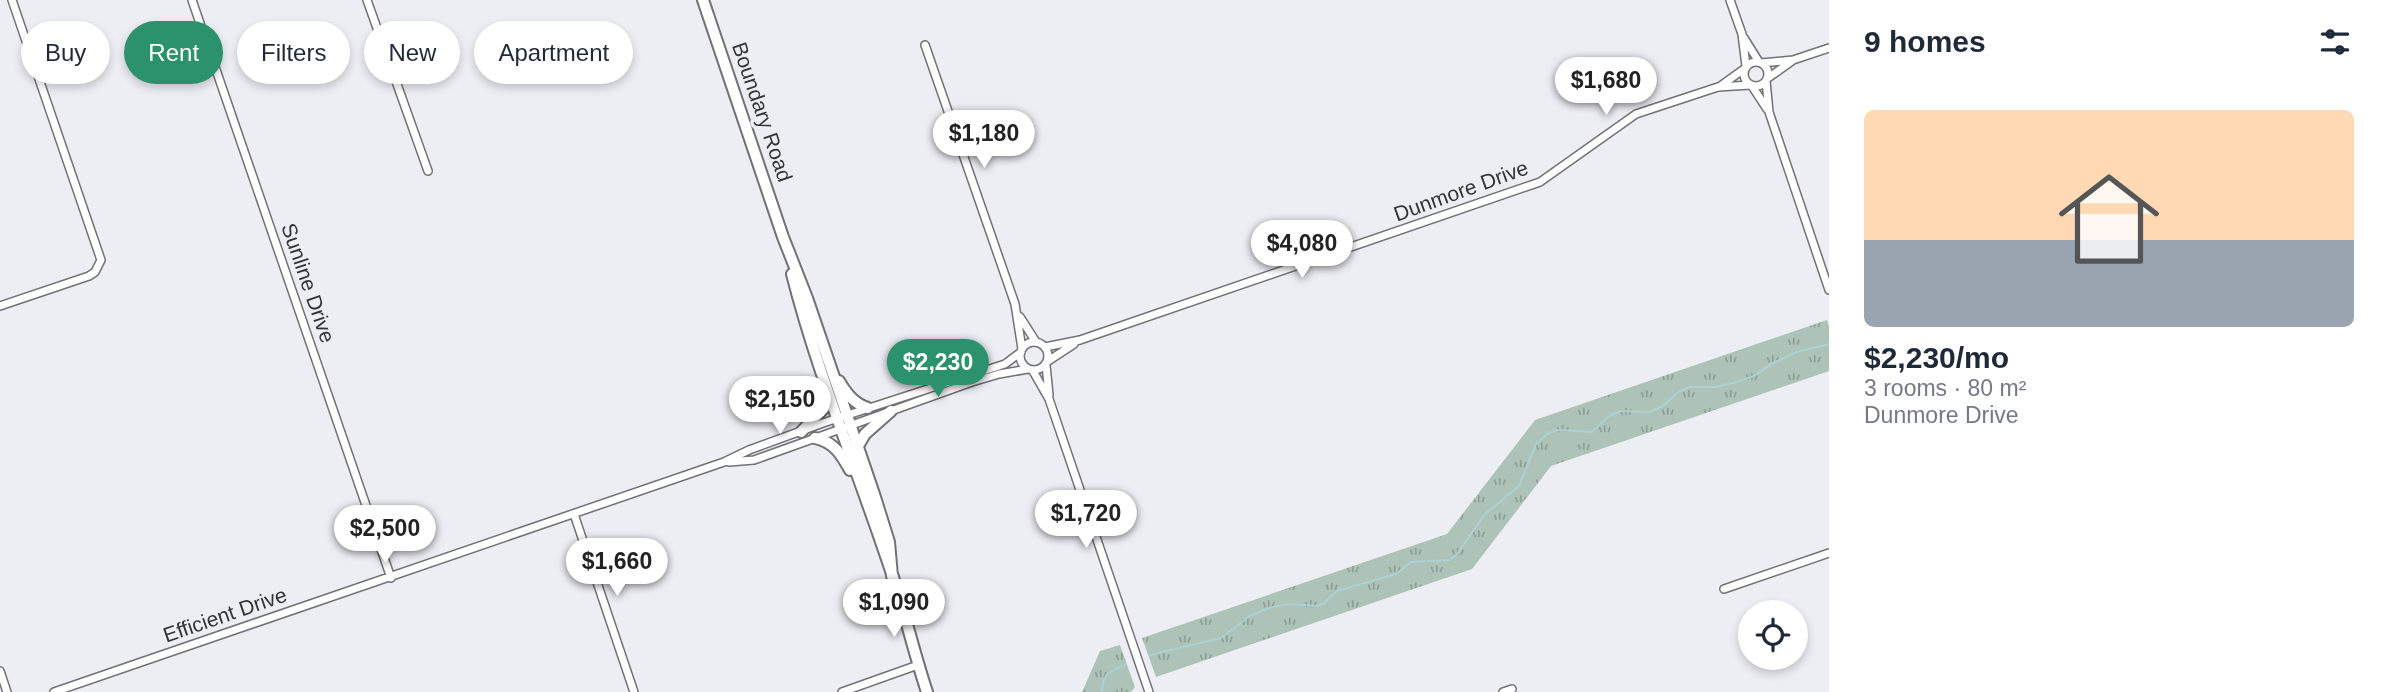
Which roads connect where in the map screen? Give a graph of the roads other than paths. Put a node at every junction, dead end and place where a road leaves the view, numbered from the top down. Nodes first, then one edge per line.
1 (12, 0) edge
2 (192, 0) edge
3 (368, 0) edge
4 (703, 0) edge
5 (1730, 0) edge
6 (1742, 34) junction
7 (925, 45) dead end
8 (1829, 48) edge
9 (1793, 60) junction
10 (1760, 62) junction
11 (1745, 68) junction
12 (1766, 80) junction
13 (1751, 85) junction
14 (1718, 88) junction
15 (1769, 112) junction
16 (428, 171) dead end
17 (783, 237) junction
18 (1829, 290) edge
19 (1015, 304) junction
20 (0, 306) edge
21 (1080, 340) junction
22 (1036, 342) junction
23 (1045, 347) junction
24 (1021, 351) junction
25 (829, 363) junction
26 (1047, 363) junction
27 (1031, 370) junction
28 (828, 394) junction
29 (1049, 399) junction
30 (868, 408) junction
31 (891, 411) junction
32 (844, 422) junction
33 (801, 432) junction
34 (815, 439) junction
35 (858, 446) junction
36 (724, 462) junction
37 (862, 490) junction
38 (574, 514) junction
39 (1829, 553) edge
40 (892, 576) junction
41 (391, 578) junction
42 (1724, 589) dead end
43 (918, 666) junction
44 (0, 671) edge
45 (1512, 689) dead end
46 (7, 692) edge
47 (54, 692) edge
48 (634, 692) edge
49 (842, 692) edge
50 (928, 692) edge
51 (1149, 692) edge
52 (1503, 692) edge

1 - 20 street
2 - 41 street, Sunline Drive
3 - 16 street
4 - 17 main road, Boundary Road
5 - 6 street
6 - 10 street
6 - 11 street
7 - 19 street
8 - 9 street
9 - 10 street
9 - 12 street
10 - 11 street
10 - 12 street
11 - 13 street
11 - 14 street, Dunmore Drive
12 - 13 street
12 - 15 street
13 - 14 street, Dunmore Drive
13 - 15 street
14 - 21 street, Dunmore Drive
15 - 18 street
17 - 25 main road, Boundary Road
17 - 28 main road, Boundary Road
19 - 22 street
19 - 24 street
21 - 23 street, Dunmore Drive
21 - 26 street, Dunmore Drive
22 - 23 street
22 - 24 street
23 - 26 street
24 - 27 street
24 - 30 street
25 - 30 main road
25 - 32 main road, Boundary Road
26 - 27 street
26 - 29 street
27 - 29 street
27 - 31 street
28 - 32 main road, Boundary Road
28 - 33 main road
29 - 51 street
30 - 32 street
31 - 32 street
31 - 35 main road
32 - 33 street, Efficient Drive
32 - 34 street, Efficient Drive
32 - 35 main road, Boundary Road
32 - 37 main road, Boundary Road
33 - 36 street, Efficient Drive
34 - 36 street, Efficient Drive
34 - 37 main road
35 - 40 main road, Boundary Road
36 - 38 street, Efficient Drive
37 - 40 main road, Boundary Road
38 - 41 street, Efficient Drive
38 - 48 street
39 - 42 street
40 - 43 main road, Boundary Road
41 - 47 street, Efficient Drive
43 - 49 street
43 - 50 main road, Boundary Road
44 - 46 street
45 - 52 street

